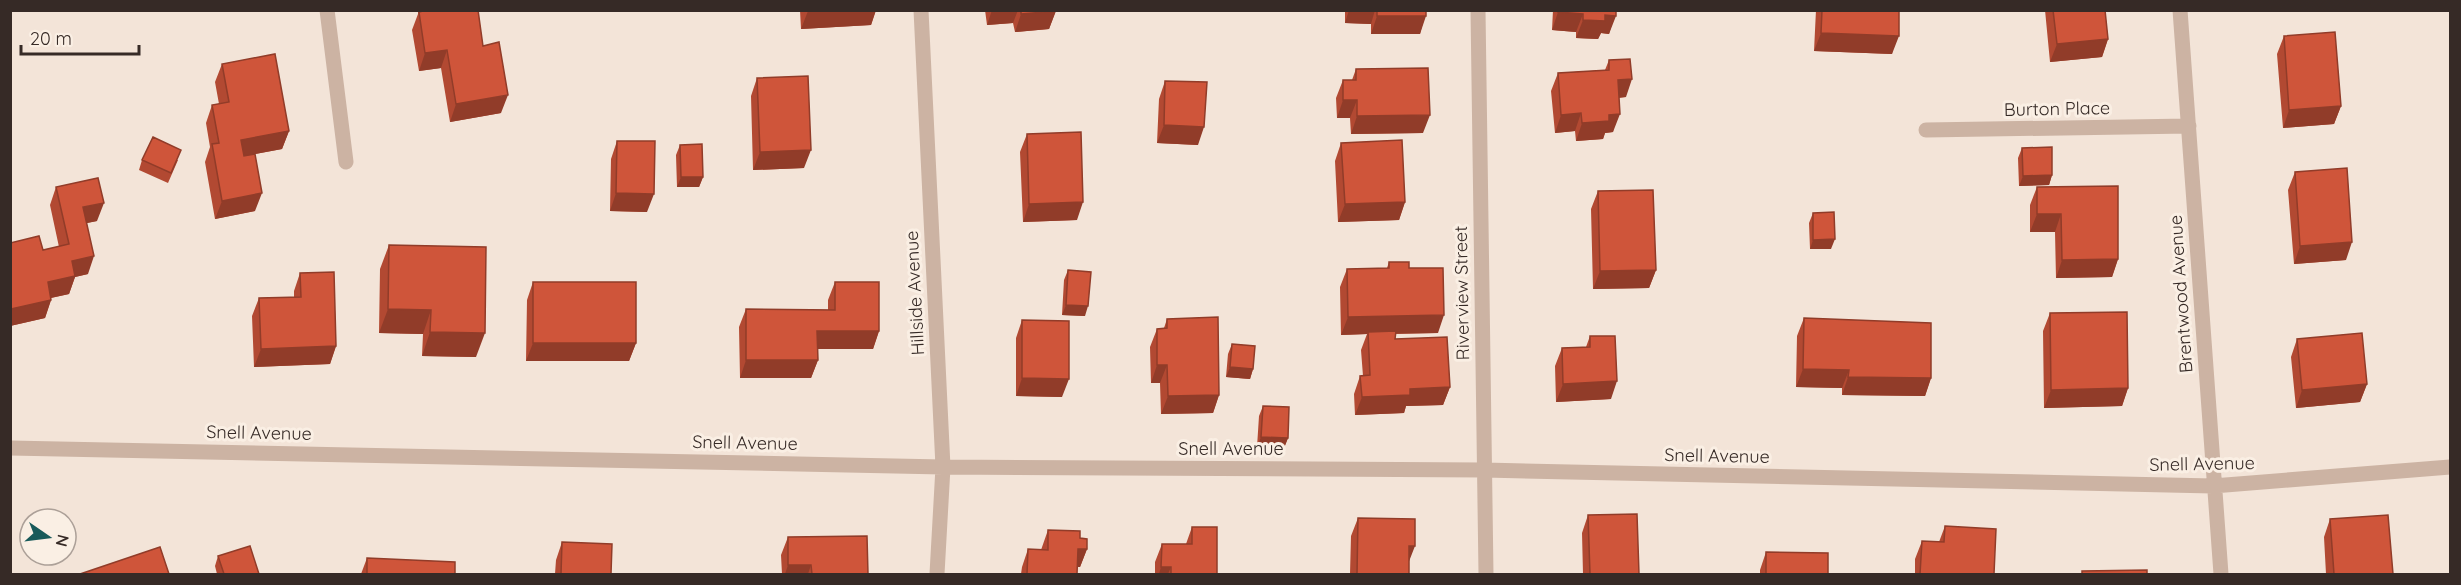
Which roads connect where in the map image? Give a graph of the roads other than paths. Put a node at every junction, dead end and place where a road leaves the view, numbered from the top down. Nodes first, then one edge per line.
1 (327, 10) edge
2 (921, 10) edge
3 (1478, 10) edge
4 (2180, 10) edge
5 (2189, 126) junction
6 (1926, 130) dead end
7 (346, 162) dead end
8 (10, 448) edge
9 (943, 467) junction
10 (2451, 467) edge
11 (1484, 470) junction
12 (2213, 486) junction
13 (937, 574) edge
14 (1486, 574) edge
15 (2221, 574) edge

1 - 7 street
2 - 9 street, Hillside Avenue
3 - 11 street, Riverview Street
4 - 5 street, Brentwood Avenue
5 - 6 street, Burton Place
5 - 12 street, Brentwood Avenue
8 - 9 street, Snell Avenue
9 - 11 street, Snell Avenue
9 - 13 street, Hillside Avenue
10 - 12 street, Snell Avenue
11 - 12 street, Snell Avenue
11 - 14 street, Riverview Street
12 - 15 street, Brentwood Avenue

